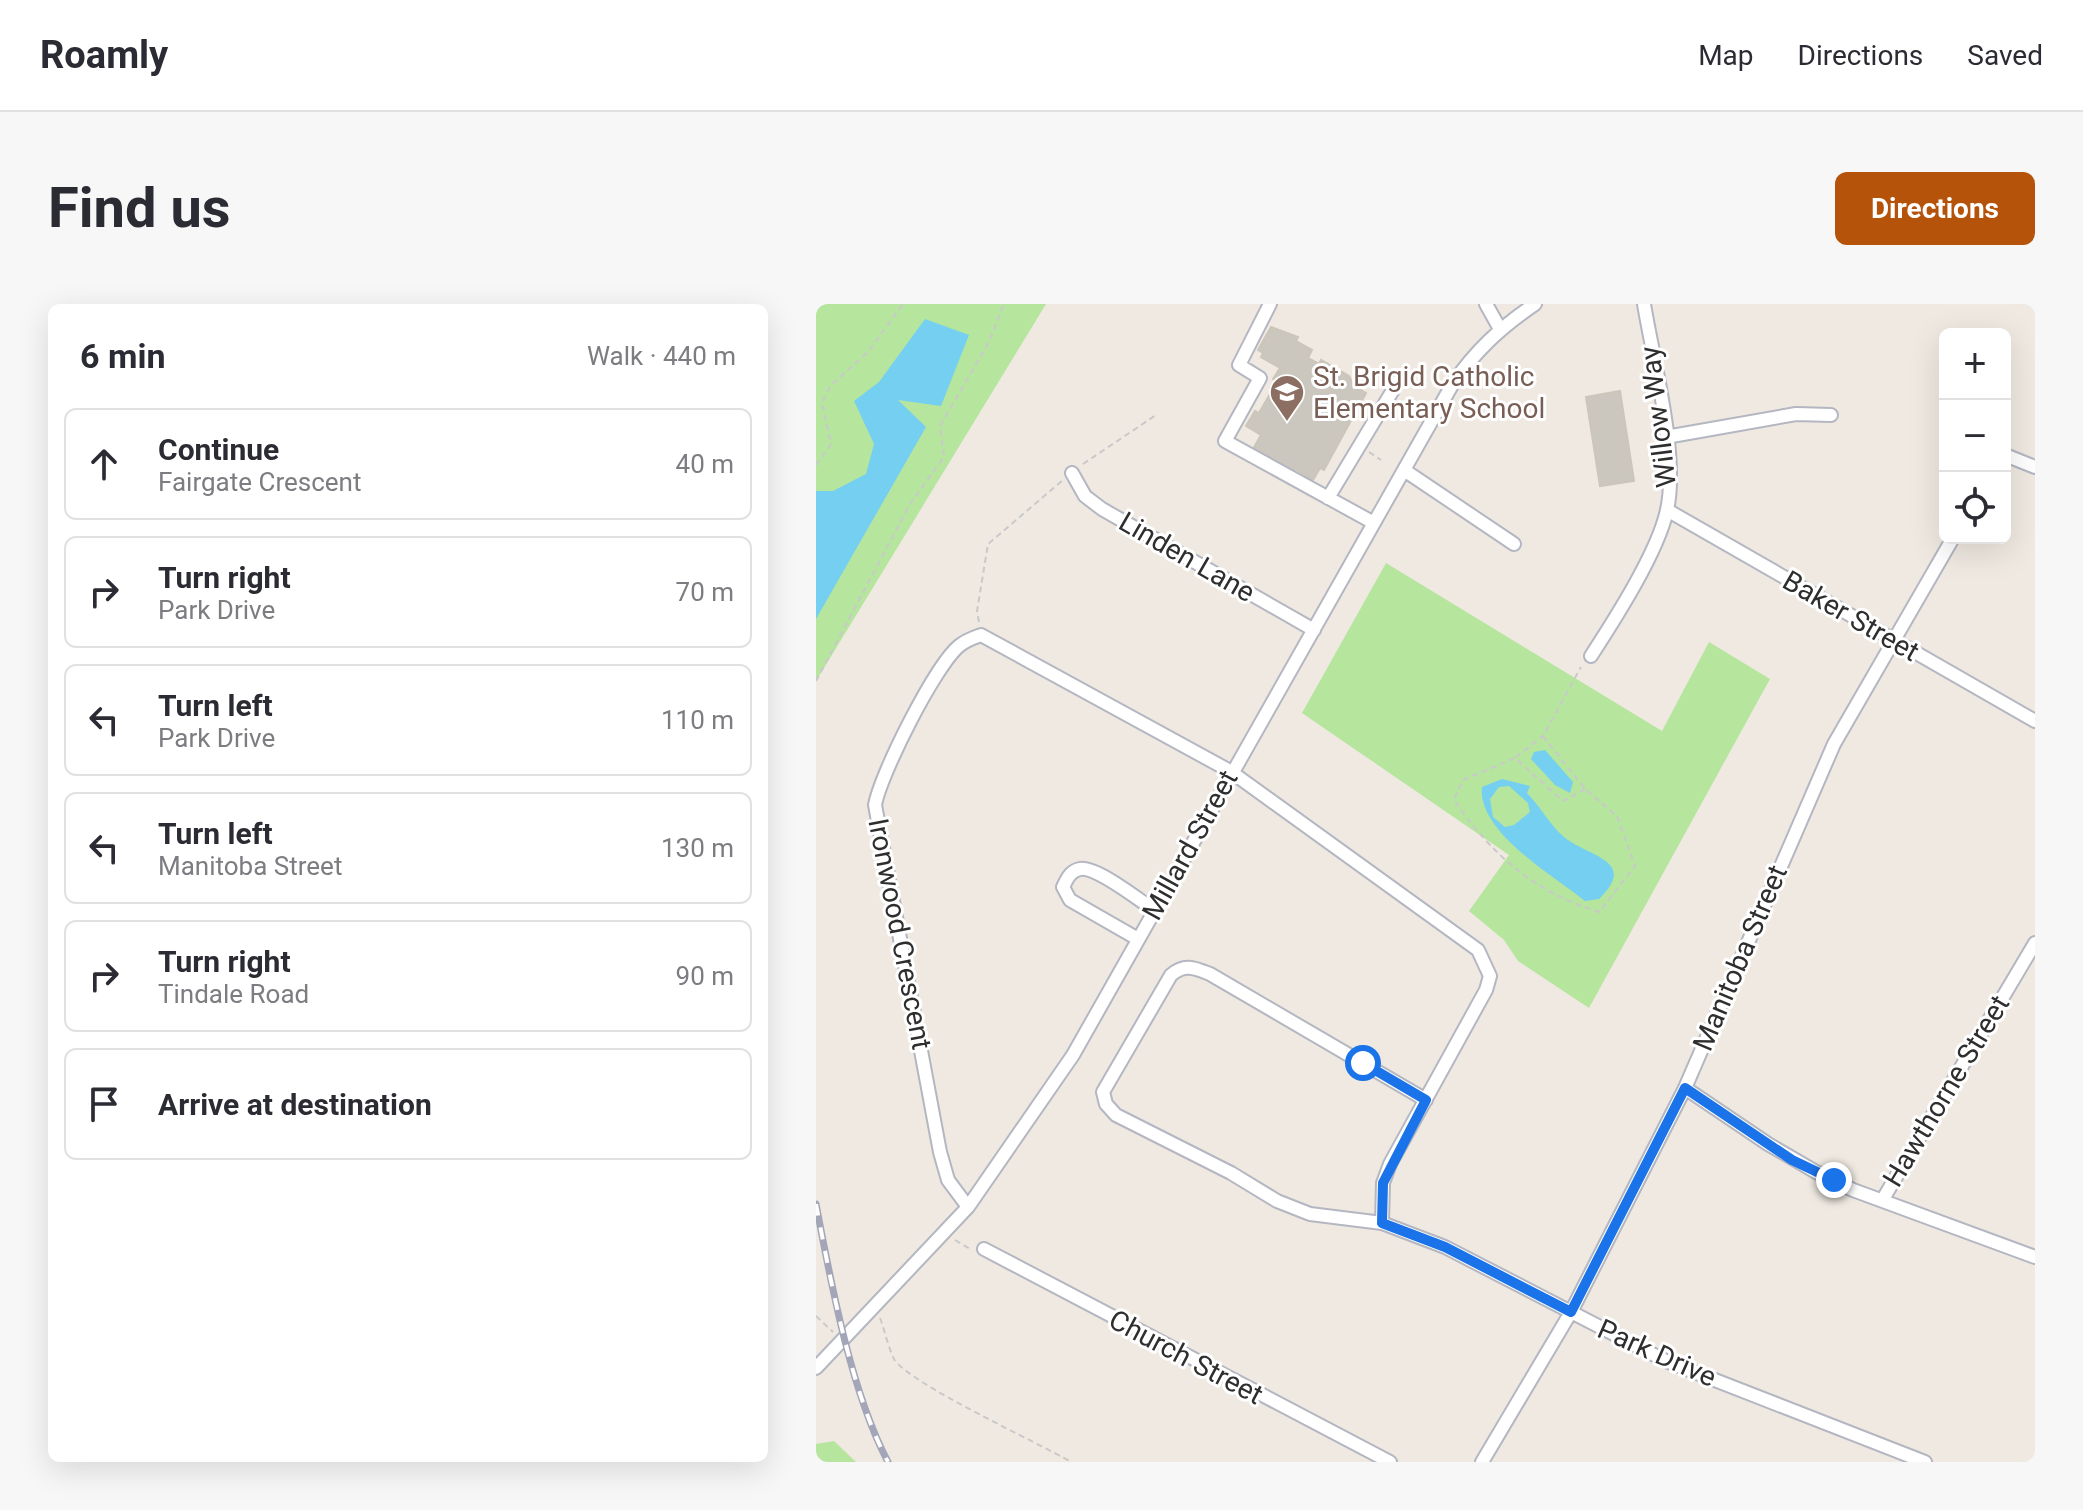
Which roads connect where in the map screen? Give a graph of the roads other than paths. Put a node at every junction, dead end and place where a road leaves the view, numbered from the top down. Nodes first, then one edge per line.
1 (1270, 304) edge
2 (1486, 304) edge
3 (1535, 304) edge
4 (1644, 304) edge
5 (1500, 329) junction
6 (1399, 380) dead end
7 (1831, 415) dead end
8 (1666, 437) junction
9 (2011, 457) edge
10 (2035, 467) edge
11 (1404, 470) junction
12 (1072, 473) road end
13 (1328, 498) junction
14 (1667, 510) junction
15 (1374, 523) junction
16 (1514, 544) dead end
17 (1950, 544) edge
18 (1314, 630) junction
19 (1894, 640) junction
20 (1591, 656) road end
21 (2035, 721) edge
22 (1230, 771) junction
23 (1154, 910) junction
24 (1138, 939) junction
25 (2035, 943) edge
26 (1685, 1088) junction
27 (1426, 1100) junction
28 (1883, 1199) junction
29 (968, 1207) junction
30 (1382, 1223) junction
31 (984, 1249) road end
32 (2035, 1257) edge
33 (1571, 1312) junction
34 (816, 1368) edge
35 (1390, 1462) edge
36 (1482, 1462) edge
37 (1925, 1462) edge

1 - 13 street
2 - 5 street
3 - 5 street, Millard Street
4 - 8 street, Willow Way
5 - 11 street, Millard Street
6 - 13 street
7 - 8 street
8 - 14 street, Willow Way
9 - 10 street
11 - 15 street, Millard Street
11 - 16 street
12 - 18 street, Linden Lane
13 - 15 street
14 - 19 street, Baker Street
14 - 20 street, Willow Way
15 - 18 street, Millard Street
17 - 19 street, Manitoba Street
18 - 22 street, Millard Street
19 - 21 street, Baker Street
19 - 26 street, Manitoba Street
22 - 23 street, Millard Street
22 - 27 street
22 - 29 street, Ironwood Crescent
23 - 24 street, Millard Street
23 - 24 street
24 - 29 street, Millard Street
25 - 28 street, Hawthorne Street
26 - 28 street
26 - 33 street, Manitoba Street
27 - 30 street
27 - 30 street, Park Drive
28 - 32 street
29 - 34 street, Millard Street
30 - 33 street, Park Drive
31 - 35 street, Church Street
33 - 36 street, Manitoba Street
33 - 37 street, Park Drive

